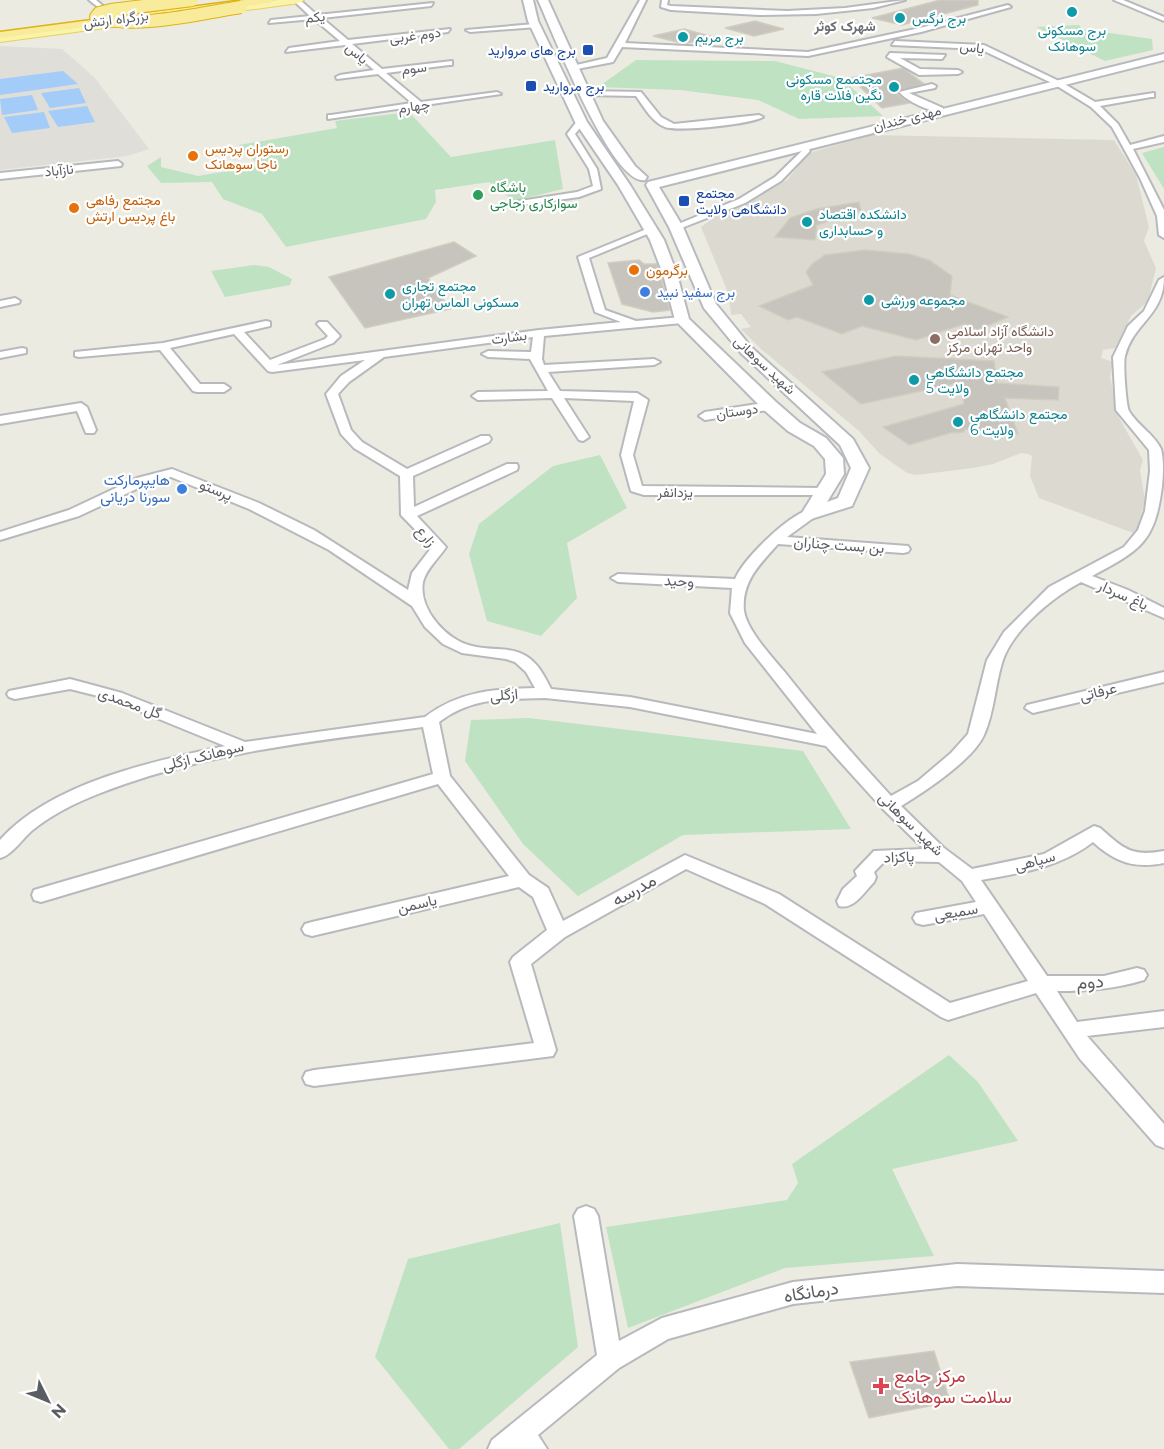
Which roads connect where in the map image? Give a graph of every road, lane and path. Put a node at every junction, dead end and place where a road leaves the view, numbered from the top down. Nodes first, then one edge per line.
1 (92, 0) edge
2 (188, 0) edge
3 (192, 0) edge
4 (218, 0) edge
5 (297, 0) edge
6 (633, 0) edge
7 (643, 0) edge
8 (664, 0) edge
9 (827, 0) edge
10 (902, 0) edge
11 (993, 0) edge
12 (1117, 0) edge
13 (270, 2) edge
14 (431, 4) dead end
15 (529, 4) edge
16 (545, 4) edge
17 (100, 6) dead end
18 (843, 11) junction
19 (316, 17) junction
20 (1164, 19) edge
21 (271, 22) dead end
22 (0, 26) edge
23 (535, 26) junction
24 (448, 30) dead end
25 (470, 30) dead end
26 (627, 33) junction
27 (0, 37) edge
28 (346, 43) junction
29 (620, 46) junction
30 (882, 47) junction
31 (289, 51) dead end
32 (604, 52) dead end
33 (890, 55) junction
34 (1164, 55) edge
35 (449, 63) dead end
36 (573, 65) junction
37 (380, 72) junction
38 (958, 72) dead end
39 (340, 77) dead end
40 (1056, 83) junction
41 (933, 86) dead end
42 (585, 93) junction
43 (497, 94) dead end
44 (1151, 95) dead end
45 (419, 105) junction
46 (1094, 105) junction
47 (940, 110) junction
48 (331, 117) dead end
49 (759, 117) dead end
50 (597, 122) junction
51 (581, 123) junction
52 (692, 126) junction
53 (719, 129) dead end
54 (1164, 139) edge
55 (1126, 148) junction
56 (806, 150) dead end
57 (118, 164) dead end
58 (0, 176) edge
59 (647, 180) junction
60 (623, 184) junction
61 (517, 204) dead end
62 (676, 227) junction
63 (652, 230) junction
64 (1164, 236) edge
65 (1164, 280) edge
66 (15, 302) dead end
67 (0, 304) edge
68 (682, 320) junction
69 (266, 324) dead end
70 (323, 324) dead end
71 (638, 324) junction
72 (235, 329) junction
73 (539, 333) junction
74 (163, 346) junction
75 (22, 351) dead end
76 (79, 354) dead end
77 (488, 354) dead end
78 (0, 355) edge
79 (380, 355) junction
80 (536, 356) junction
81 (654, 362) dead end
82 (268, 364) junction
83 (540, 369) junction
84 (224, 388) dead end
85 (555, 394) junction
86 (478, 396) dead end
87 (770, 406) junction
88 (705, 416) dead end
89 (0, 420) edge
90 (90, 430) dead end
91 (582, 437) dead end
92 (485, 440) dead end
93 (512, 467) dead end
94 (406, 474) junction
95 (822, 492) junction
96 (810, 513) junction
97 (408, 515) junction
98 (0, 536) edge
99 (774, 540) junction
100 (903, 549) dead end
101 (1082, 577) junction
102 (618, 578) dead end
103 (740, 584) junction
104 (417, 603) junction
105 (1164, 614) edge
106 (1164, 677) edge
107 (544, 693) junction
108 (15, 694) dead end
109 (1033, 708) dead end
110 (430, 721) junction
111 (832, 742) junction
112 (240, 746) junction
113 (442, 777) junction
114 (889, 805) junction
115 (0, 852) edge
116 (943, 856) junction
117 (1161, 860) edge
118 (969, 876) junction
119 (522, 880) junction
120 (41, 896) dead end
121 (846, 901) dead end
122 (990, 906) junction
123 (923, 918) dead end
124 (312, 929) dead end
125 (558, 932) junction
126 (1137, 975) dead end
127 (1042, 984) junction
128 (1164, 1019) edge
129 (1072, 1030) junction
130 (314, 1078) dead end
131 (1164, 1139) edge
132 (586, 1216) dead end
133 (1164, 1282) edge
134 (610, 1360) junction
135 (518, 1444) edge

1 - 17 street
2 - 22 main road
3 - 13 highway, bridge
4 - 22 highway, بزرگراه ارتش
5 - 13 main road
5 - 19 street, یاس
6 - 26 street
7 - 26 street
8 - 18 street
9 - 18 street
10 - 18 street
11 - 29 street
12 - 20 street
13 - 27 main road
13 - 27 highway, بزرگراه ارتش
14 - 19 street, یکم
15 - 16 main road
15 - 23 main road
16 - 36 main road, شهید سوهانی
19 - 21 street, یکم
19 - 28 street, یاس
23 - 25 street
23 - 51 main road
24 - 28 street, دوم غربی
26 - 29 street
28 - 31 street, دوم غربی
28 - 37 street, یاس
29 - 36 street
30 - 33 street
30 - 33 street
30 - 40 street, یاس
32 - 36 street
33 - 38 street
34 - 40 main road, مهدی خندان
35 - 37 street, سوم
36 - 42 main road, شهید سوهانی
37 - 39 street, سوم
37 - 45 street, یاس
40 - 46 street, یاس
40 - 47 main road, مهدی خندان
40 - 59 main road, مهدی خندان
41 - 47 street
42 - 50 main road, شهید سوهانی
42 - 52 street
43 - 45 street, چهارم
44 - 46 street
45 - 48 street, چهارم
46 - 55 street, یاس
47 - 59 main road, مهدی خندان
49 - 52 street
50 - 51 main road
50 - 59 main road, شهید سوهانی
51 - 60 main road
51 - 61 street
52 - 53 street
54 - 55 street
55 - 64 street, یاس
56 - 62 street
57 - 58 street, نازآباد
59 - 60 main road
59 - 62 main road, شهید سوهانی
60 - 63 main road
62 - 96 main road, شهید سوهانی
63 - 68 main road
63 - 71 street, بشارت
65 - 101 street
66 - 67 street
68 - 71 street, بشارت
68 - 87 main road, شهید سوهانی
69 - 72 street
70 - 82 street
71 - 73 street, بشارت
72 - 74 street
72 - 82 street
73 - 79 street, بشارت
73 - 80 street
74 - 76 street
74 - 84 street
75 - 78 street
77 - 80 street
79 - 82 street, بشارت
79 - 94 street
80 - 83 street
81 - 83 street
83 - 85 street
85 - 86 street
85 - 91 street
85 - 95 street, یزدانفر
87 - 88 street, دوستان
87 - 95 main road, شهید سوهانی
89 - 90 street
92 - 94 street
93 - 97 street
94 - 97 street, زارع
95 - 96 main road, شهید سوهانی
96 - 99 street, شهید سوهانی
97 - 104 street, زارع
98 - 104 street, پرستو
99 - 100 street, بن بست چناران
99 - 103 street, شهید سوهانی
101 - 105 street, باغ سردار
101 - 114 street
102 - 103 street, وحید
103 - 111 street, شهید سوهانی
104 - 107 street
106 - 109 street, عرفاتی
107 - 110 street, ازگلی
107 - 111 street, ازگلی
108 - 112 street, گل محمدی
110 - 112 street, سوهانک ازگلی
110 - 113 street
111 - 114 street, شهید سوهانی
112 - 115 street, سوهانک ازگلی
113 - 119 street
113 - 120 street
114 - 116 street, شهید سوهانی
116 - 118 street, شهید سوهانی
116 - 121 street, پاکزاد
117 - 118 street, سپاهی
118 - 122 street, شهید سوهانی
119 - 124 street, یاسمن
119 - 125 street
122 - 123 street, سمیعی
122 - 127 street, شهید سوهانی
125 - 127 street, مدرسه
125 - 130 street, مدرسه
126 - 127 street, دوم
127 - 129 street, شهید سوهانی
128 - 129 street
129 - 131 street, شهید سوهانی
132 - 134 street
133 - 134 street, درمانگاه
134 - 135 street, درمانگاه

